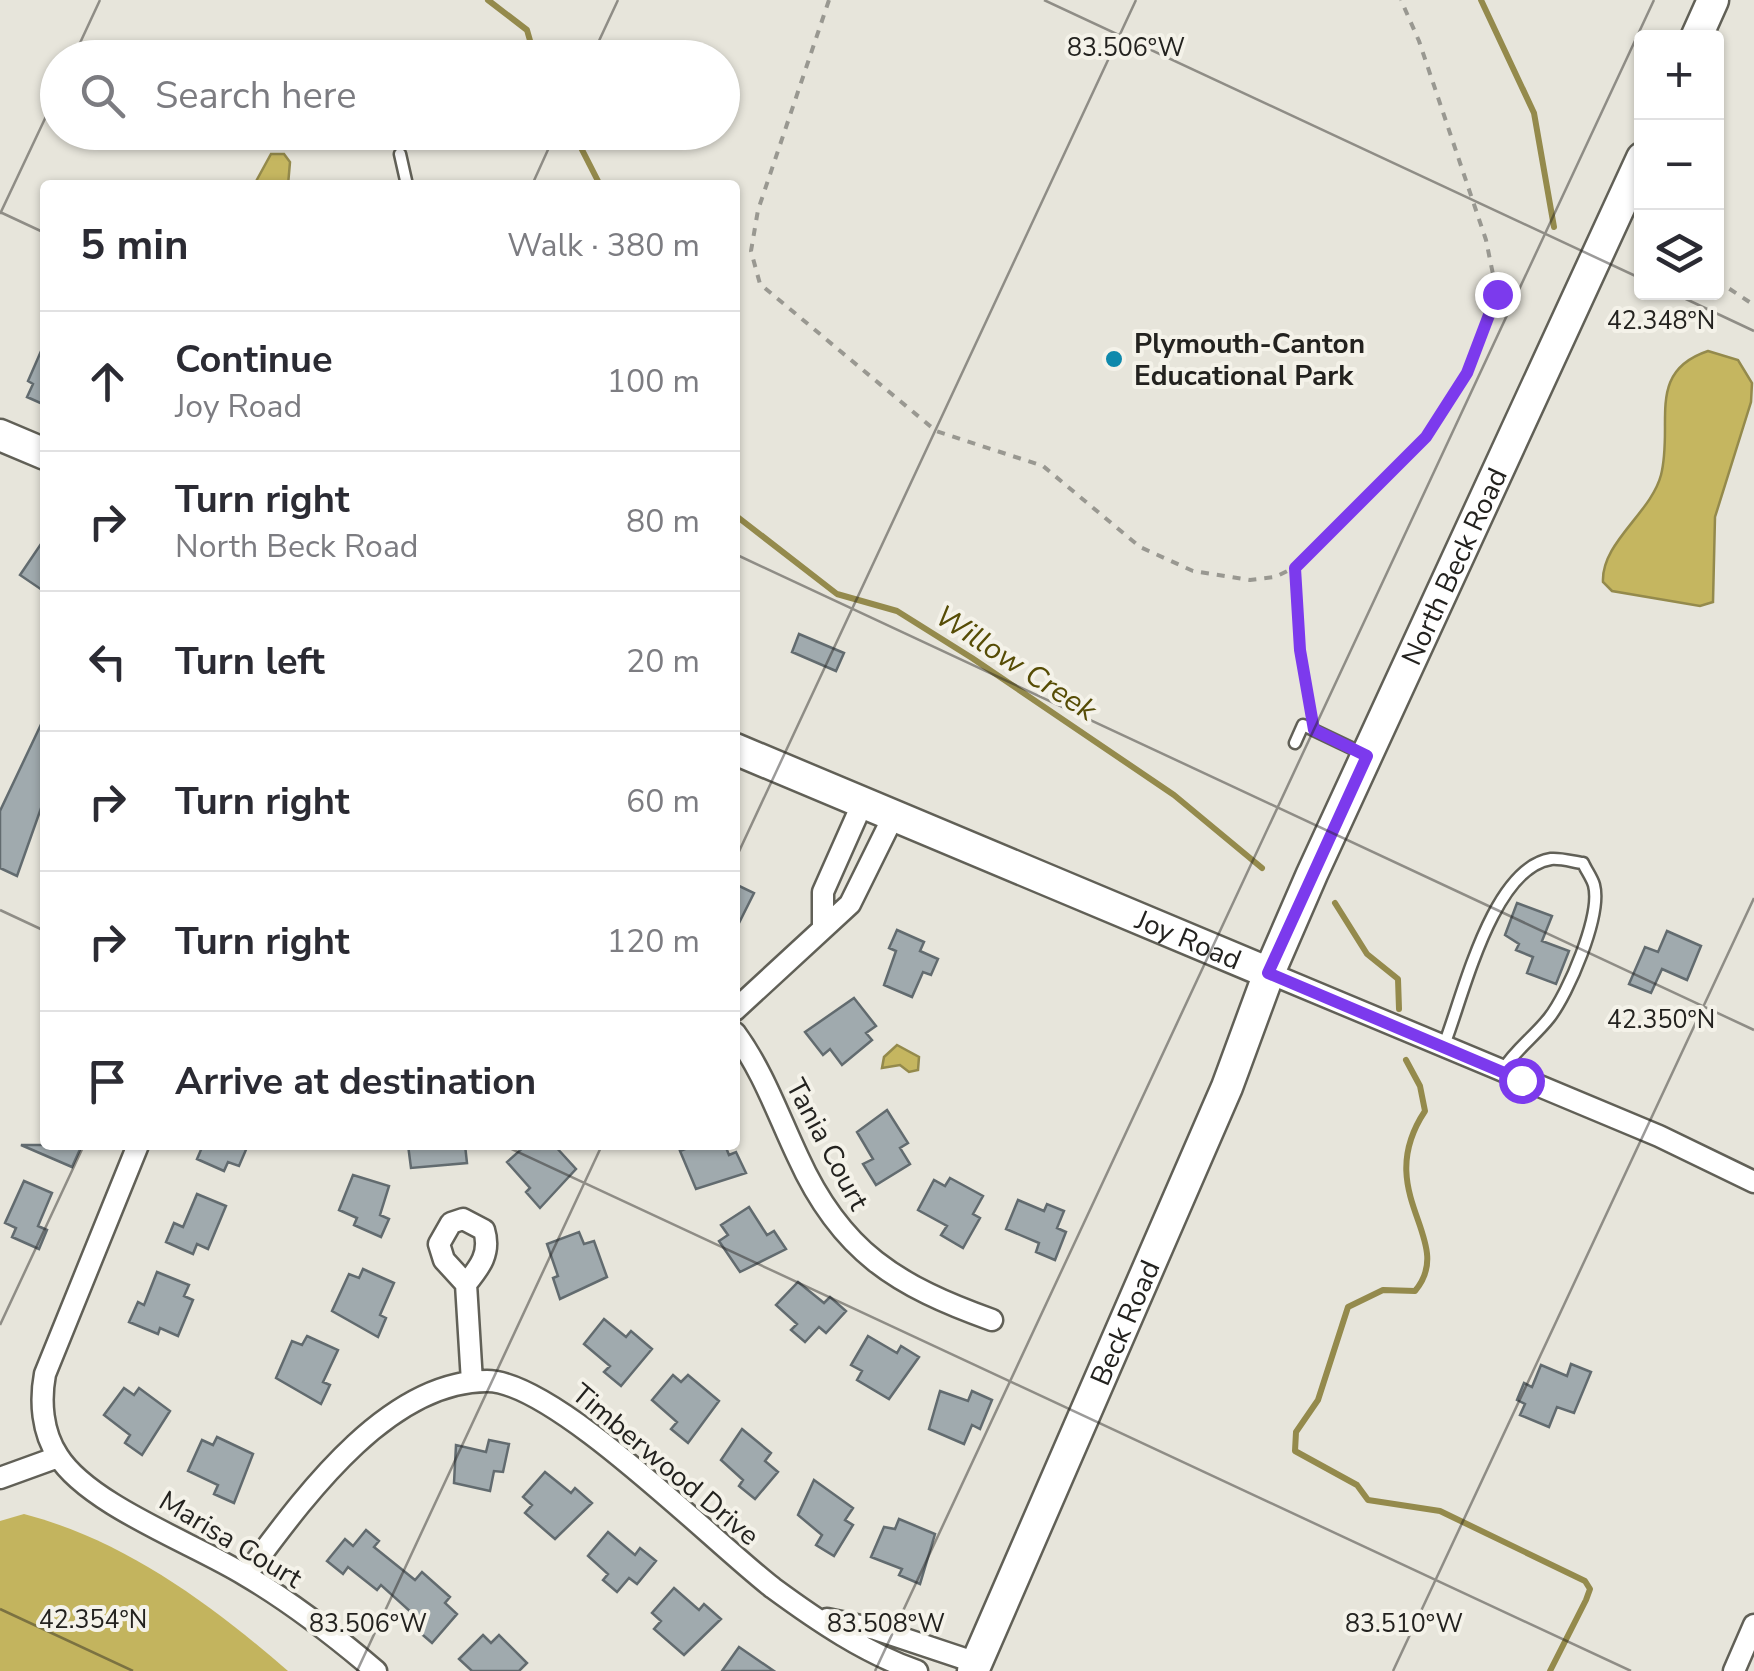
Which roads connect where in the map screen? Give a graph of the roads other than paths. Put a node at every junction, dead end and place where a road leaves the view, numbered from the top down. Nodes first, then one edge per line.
1 (1713, 0) edge
2 (1700, 30) edge
3 (400, 154) dead end
4 (1634, 175) edge
5 (406, 180) edge
6 (0, 435) edge
7 (40, 452) edge
8 (1295, 743) dead end
9 (740, 751) edge
10 (1367, 756) junction
11 (863, 802) junction
12 (894, 815) junction
13 (823, 926) junction
14 (1268, 973) junction
15 (740, 1006) edge
16 (740, 1041) edge
17 (1442, 1048) junction
18 (1501, 1072) junction
19 (136, 1150) edge
20 (1754, 1182) edge
21 (466, 1284) dead end
22 (992, 1320) dead end
23 (472, 1382) junction
24 (58, 1457) junction
25 (0, 1478) edge
26 (246, 1575) junction
27 (820, 1618) junction
28 (1754, 1625) edge
29 (975, 1667) edge
30 (376, 1671) edge
31 (917, 1671) edge
32 (1734, 1671) edge

1 - 2 main road
3 - 5 lane
4 - 10 main road, North Beck Road
6 - 7 main road
8 - 10 lane
9 - 11 main road, Joy Road
10 - 14 main road, North Beck Road
11 - 12 main road, Joy Road
11 - 13 street
12 - 13 street
12 - 14 main road, Joy Road
13 - 15 street
14 - 17 street, Joy Road
14 - 29 main road, Beck Road
16 - 22 street, Tania Court
17 - 18 street, Joy Road
17 - 18 lane
18 - 20 street, Joy Road
19 - 24 street
21 - 23 street
23 - 26 street, Timberwood Drive
23 - 27 street, Timberwood Drive
24 - 25 street
24 - 26 street, Marisa Court
26 - 30 street, Marisa Court
27 - 29 street, Timberwood Drive
27 - 31 street, Timberwood Drive
28 - 32 street

